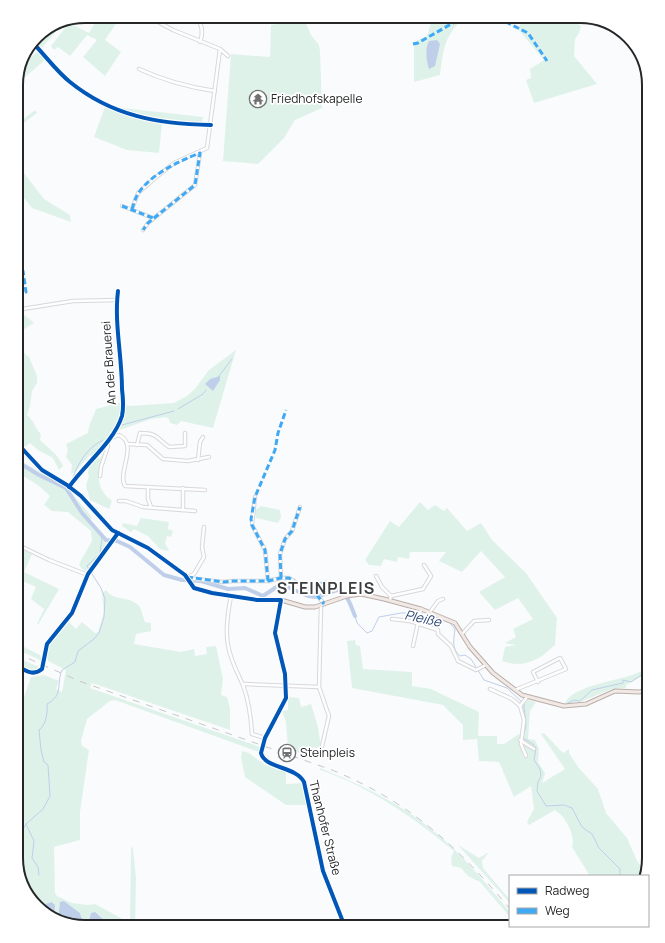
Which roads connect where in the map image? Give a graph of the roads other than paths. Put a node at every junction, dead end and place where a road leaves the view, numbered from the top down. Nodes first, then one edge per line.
1 (162, 23) edge
2 (199, 23) edge
3 (200, 42) junction
4 (36, 47) edge
5 (220, 50) junction
6 (228, 56) dead end
7 (139, 69) dead end
8 (215, 91) junction
9 (211, 125) junction
10 (200, 153) junction
11 (122, 206) dead end
12 (132, 208) junction
13 (153, 218) junction
14 (144, 230) dead end
15 (118, 291) dead end
16 (117, 300) junction
17 (23, 309) edge
18 (186, 433) dead end
19 (203, 437) dead end
20 (107, 440) junction
21 (126, 444) junction
22 (104, 445) junction
23 (138, 445) junction
24 (23, 450) edge
25 (209, 457) dead end
26 (198, 460) junction
27 (100, 476) dead end
28 (69, 487) junction
29 (148, 487) junction
30 (183, 488) junction
31 (204, 490) dead end
32 (255, 497) dead end
33 (119, 501) dead end
34 (151, 507) junction
35 (300, 508) dead end
36 (183, 510) junction
37 (194, 511) dead end
38 (204, 528) dead end
39 (118, 533) junction
40 (23, 547) edge
41 (424, 565) dead end
42 (89, 573) junction
43 (376, 576) dead end
44 (187, 578) junction
45 (281, 578) junction
46 (268, 581) junction
47 (325, 582) dead end
48 (310, 590) junction
49 (231, 596) junction
50 (391, 596) junction
51 (281, 600) junction
52 (390, 600) junction
53 (443, 600) dead end
54 (322, 606) junction
55 (421, 609) junction
56 (430, 612) junction
57 (392, 619) dead end
58 (489, 620) dead end
59 (417, 623) junction
60 (461, 634) junction
61 (413, 646) dead end
62 (486, 665) junction
63 (23, 669) edge
64 (538, 682) junction
65 (243, 684) junction
66 (286, 686) junction
67 (319, 687) junction
68 (490, 689) dead end
69 (515, 690) junction
70 (642, 692) edge
71 (526, 699) junction
72 (520, 706) junction
73 (265, 738) junction
74 (520, 740) junction
75 (322, 746) dead end
76 (534, 750) dead end
77 (526, 756) dead end
78 (341, 920) edge

1 - 3 street
2 - 3 street
3 - 5 street
4 - 9 street
5 - 6 street
5 - 8 street
7 - 8 street
8 - 9 street
9 - 10 street
10 - 12 street
10 - 13 street
11 - 12 street
12 - 13 street
13 - 14 street
15 - 16 street, An der Brauerei
16 - 17 street
16 - 20 street, An der Brauerei
18 - 23 street
19 - 26 street
20 - 21 street
20 - 22 street, An der Brauerei
21 - 23 street
21 - 29 street
22 - 27 street
22 - 28 street, An der Brauerei
23 - 26 street
24 - 28 main road
25 - 26 street
28 - 39 main road
29 - 30 street
29 - 34 street
30 - 31 street
30 - 36 street
32 - 46 street
33 - 34 street
34 - 36 street
35 - 45 street
36 - 37 street
38 - 44 street
39 - 42 street
39 - 44 main road
40 - 42 street
41 - 50 street
42 - 63 street
43 - 50 street
44 - 46 street
44 - 49 main road
45 - 46 street
45 - 48 street
47 - 48 street
48 - 54 street
49 - 51 main road
49 - 65 street
50 - 52 street
51 - 54 main road
51 - 66 street
52 - 54 main road
52 - 55 main road
53 - 56 street
54 - 67 street
55 - 56 main road
55 - 59 street
56 - 60 main road
57 - 59 street
58 - 60 street
59 - 61 street
59 - 62 street
60 - 62 main road
62 - 69 main road
64 - 64 street
64 - 69 street
65 - 66 street
65 - 73 street
66 - 67 street
66 - 73 street
67 - 75 street
68 - 72 street
69 - 71 main road
70 - 71 main road
71 - 72 street
72 - 74 street
73 - 78 street, Thanhofer Straße
74 - 76 street
74 - 77 street

